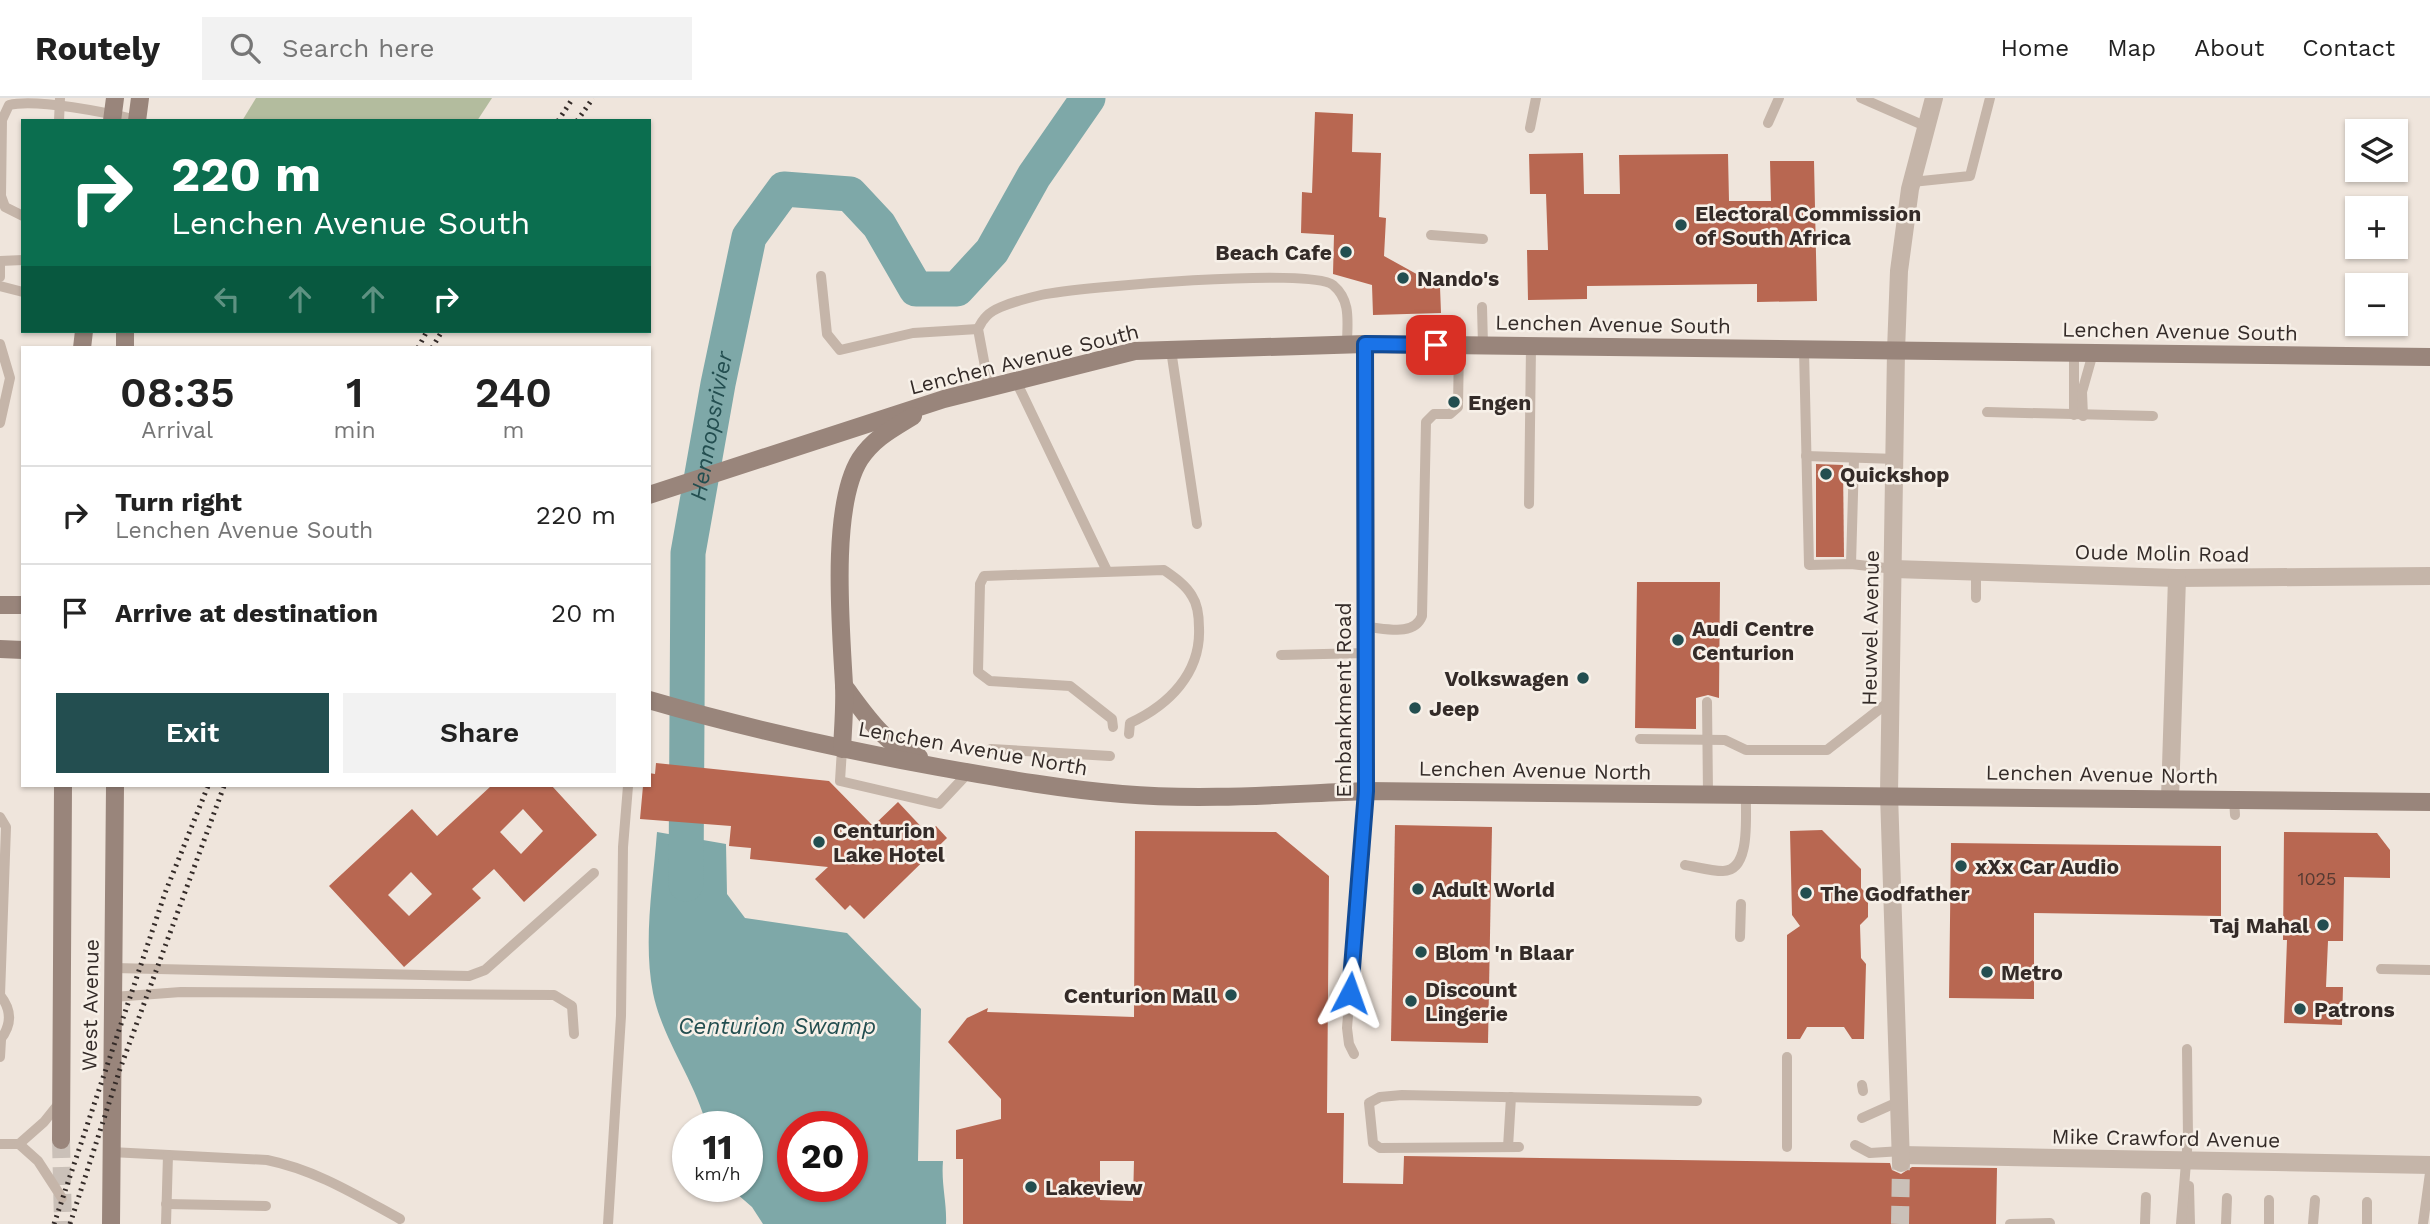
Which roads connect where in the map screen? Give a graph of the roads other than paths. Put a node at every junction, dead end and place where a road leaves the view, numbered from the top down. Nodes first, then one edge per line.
1 (140, 98) edge
2 (1536, 98) edge
3 (1779, 98) edge
4 (1861, 98) edge
5 (1934, 98) edge
6 (1990, 98) edge
7 (60, 102) edge
8 (113, 111) edge
9 (132, 119) edge
10 (137, 119) edge
11 (1768, 122) dead end
12 (1925, 126) junction
13 (1530, 128) dead end
14 (1, 158) edge
15 (1912, 181) junction
16 (21, 215) edge
17 (1430, 235) dead end
18 (1483, 239) dead end
19 (21, 260) edge
20 (0, 262) edge
21 (821, 276) dead end
22 (0, 277) edge
23 (0, 286) edge
24 (21, 291) edge
25 (1482, 307) dead end
26 (978, 329) junction
27 (0, 344) edge
28 (1365, 344) junction
29 (1347, 345) junction
30 (1459, 345) junction
31 (1483, 345) junction
32 (1531, 346) junction
33 (1171, 350) junction
34 (1804, 350) junction
35 (1896, 351) junction
36 (2074, 353) junction
37 (2093, 353) junction
38 (2430, 357) edge
39 (1016, 381) junction
40 (989, 388) junction
41 (944, 399) junction
42 (1987, 412) dead end
43 (2078, 416) junction
44 (2153, 416) dead end
45 (0, 423) edge
46 (1806, 456) junction
47 (1854, 458) junction
48 (1896, 459) junction
49 (652, 495) edge
50 (1529, 504) dead end
51 (1197, 524) dead end
52 (1851, 564) junction
53 (1895, 569) junction
54 (1107, 571) junction
55 (1976, 573) junction
56 (2430, 576) edge
57 (2177, 578) junction
58 (1976, 598) dead end
59 (0, 605) edge
60 (21, 605) edge
61 (1367, 627) junction
62 (0, 649) edge
63 (21, 650) edge
64 (1366, 653) junction
65 (1281, 654) dead end
66 (844, 686) junction
67 (651, 700) edge
68 (1891, 700) junction
69 (1707, 702) dead end
70 (1113, 727) dead end
71 (1129, 734) dead end
72 (1640, 739) dead end
73 (1707, 741) junction
74 (842, 749) junction
75 (990, 749) dead end
76 (1110, 756) dead end
77 (969, 772) junction
78 (63, 787) edge
79 (115, 787) edge
80 (628, 787) edge
81 (1366, 791) junction
82 (1708, 794) junction
83 (1746, 794) junction
84 (1889, 794) junction
85 (2170, 797) junction
86 (2430, 802) edge
87 (0, 817) edge
88 (1685, 865) dead end
89 (594, 873) dead end
90 (1741, 904) dead end
91 (1740, 937) dead end
92 (114, 968) junction
93 (2381, 969) dead end
94 (2430, 970) edge
95 (0, 995) edge
96 (113, 997) junction
97 (574, 1034) dead end
98 (0, 1040) edge
99 (2187, 1048) dead end
100 (1354, 1054) dead end
101 (0, 1057) edge
102 (1787, 1057) dead end
103 (1511, 1097) junction
104 (60, 1101) junction
105 (1697, 1101) dead end
106 (1900, 1101) junction
107 (1862, 1118) dead end
108 (61, 1140) tunnel mouth
109 (0, 1144) edge
110 (19, 1144) junction
111 (1855, 1144) dead end
112 (1787, 1146) dead end
113 (111, 1152) junction
114 (168, 1154) junction
115 (1901, 1156) junction
116 (2186, 1161) junction
117 (2430, 1165) edge
118 (2430, 1173) edge
119 (2146, 1197) dead end
120 (62, 1198) dead end
121 (2227, 1198) dead end
122 (2269, 1200) dead end
123 (2315, 1200) dead end
124 (2367, 1202) dead end
125 (166, 1204) junction
126 (266, 1206) dead end
127 (400, 1219) dead end
128 (2050, 1223) edge
129 (111, 1224) edge
130 (166, 1224) edge
131 (608, 1224) edge
132 (2010, 1224) edge
133 (2145, 1224) edge
134 (2181, 1224) edge
135 (2190, 1224) edge
136 (2226, 1224) edge
137 (2269, 1224) edge
138 (2313, 1224) edge
139 (2367, 1224) edge
140 (2423, 1224) edge

1 - 10 main road
2 - 13 lane
3 - 11 lane
4 - 12 lane
5 - 12 street, Heuwel Avenue
6 - 15 lane
7 - 8 lane
7 - 14 lane
8 - 9 lane
12 - 15 street, Heuwel Avenue
14 - 16 lane
15 - 35 street, Heuwel Avenue
17 - 18 lane
19 - 20 lane
20 - 22 lane
21 - 26 lane
23 - 24 lane
25 - 31 lane
26 - 29 lane
26 - 40 lane
27 - 45 lane
28 - 29 main road, Lenchen Avenue South
28 - 30 main road, Lenchen Avenue South
28 - 61 street, Embankment Road
29 - 33 main road, Lenchen Avenue South
30 - 31 main road, Lenchen Avenue South
30 - 61 lane
31 - 32 main road, Lenchen Avenue South
32 - 34 main road, Lenchen Avenue South
32 - 50 lane
33 - 39 main road, Lenchen Avenue South
33 - 51 lane
34 - 35 main road, Lenchen Avenue South
34 - 46 lane
35 - 36 main road, Lenchen Avenue South
35 - 48 street, Heuwel Avenue
36 - 37 main road, Lenchen Avenue South
36 - 43 lane
37 - 38 main road, Lenchen Avenue South
37 - 43 lane
39 - 40 main road, Lenchen Avenue South
39 - 54 lane
40 - 41 main road, Lenchen Avenue South
41 - 49 main road, Lenchen Avenue South
41 - 66 main road
42 - 43 lane
43 - 44 lane
46 - 47 lane
46 - 52 lane
47 - 48 lane
47 - 52 lane
48 - 53 street, Heuwel Avenue
52 - 53 lane
53 - 55 street, Oude Molin Road
53 - 68 street, Heuwel Avenue
54 - 70 lane
54 - 71 lane
55 - 57 street, Oude Molin Road
55 - 58 lane
56 - 57 street, Oude Molin Road
57 - 85 street
59 - 60 main road
61 - 64 street, Embankment Road
62 - 63 main road
64 - 65 lane
64 - 81 street, Embankment Road
66 - 74 main road
66 - 77 main road
67 - 74 main road, Lenchen Avenue North
68 - 73 lane
68 - 84 street, Heuwel Avenue
69 - 73 lane
72 - 73 lane
73 - 82 lane
74 - 77 main road, Lenchen Avenue North
74 - 77 lane
75 - 76 lane
77 - 81 main road, Lenchen Avenue North
78 - 104 main road, West Avenue
79 - 92 main road, West Avenue
80 - 131 lane
81 - 82 main road, Lenchen Avenue North
81 - 100 lane, Embankment Road
82 - 83 main road, Lenchen Avenue North
83 - 84 main road, Lenchen Avenue North
83 - 88 lane
84 - 85 main road, Lenchen Avenue North
84 - 106 street, Heuwel Avenue
85 - 86 main road, Lenchen Avenue North
87 - 95 lane
89 - 92 lane
90 - 91 lane
92 - 96 main road, West Avenue
93 - 94 lane
95 - 98 lane
96 - 97 lane
96 - 113 main road, West Avenue
98 - 101 lane
99 - 116 lane
102 - 112 lane
103 - 103 lane
103 - 105 lane
104 - 108 main road, West Avenue
104 - 110 lane
106 - 107 lane
106 - 115 street, Heuwel Avenue
109 - 110 lane
110 - 120 lane
111 - 115 lane
113 - 114 lane
113 - 129 main road, West Avenue
114 - 125 lane
114 - 127 lane
115 - 116 street, Mike Crawford Avenue
116 - 117 street, Mike Crawford Avenue
116 - 134 lane
116 - 135 lane
118 - 140 lane
119 - 133 lane
121 - 136 lane
122 - 137 lane
123 - 138 lane
124 - 139 lane
125 - 126 lane
125 - 130 lane
128 - 132 lane

